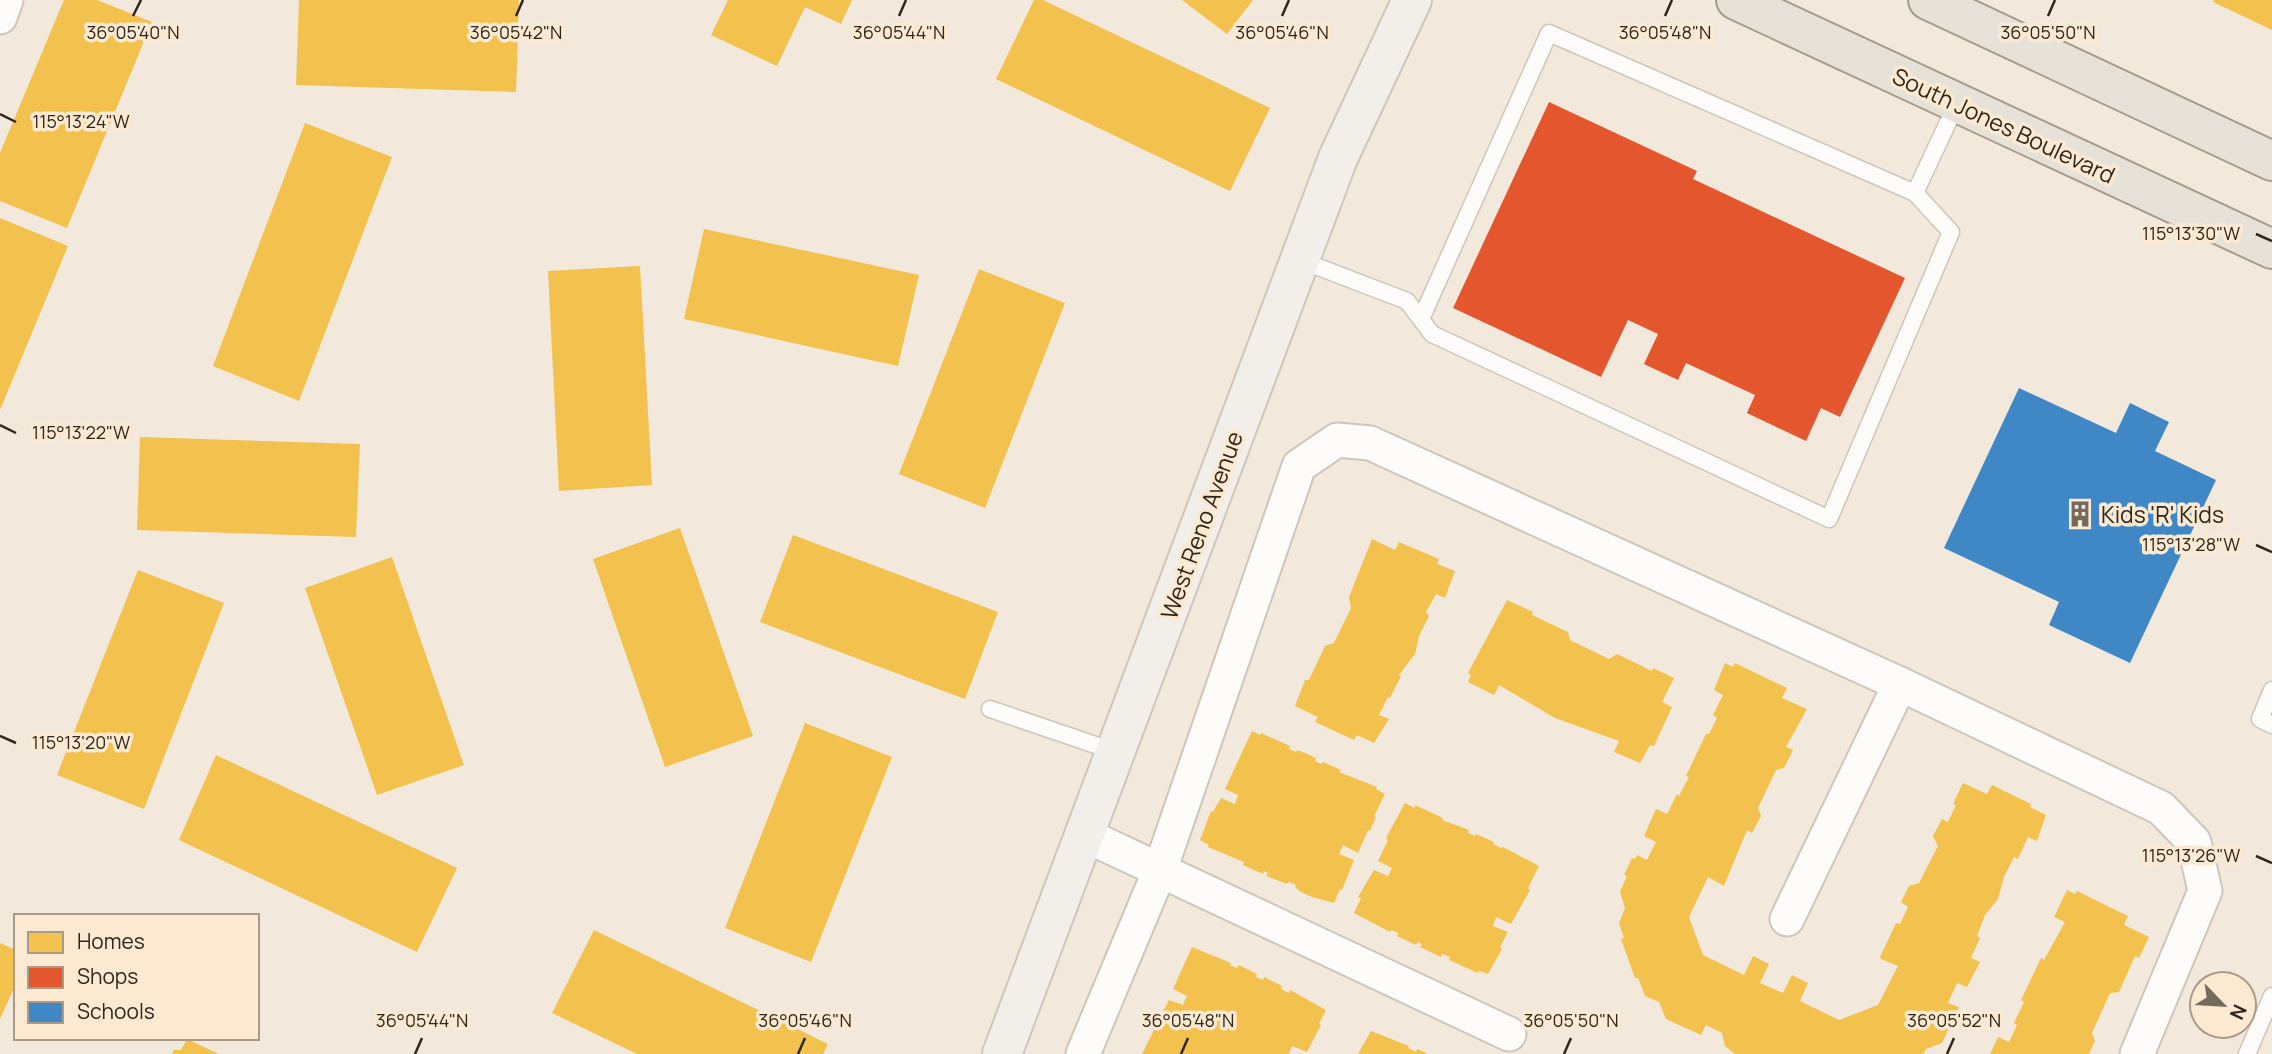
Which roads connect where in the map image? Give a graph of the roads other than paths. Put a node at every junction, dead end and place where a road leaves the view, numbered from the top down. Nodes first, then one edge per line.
1 (6, 0) edge
2 (1412, 0) edge
3 (1736, 0) edge
4 (1928, 0) edge
5 (0, 17) edge
6 (1957, 103) junction
7 (2272, 161) edge
8 (1915, 193) junction
9 (2272, 249) edge
10 (1300, 260) junction
11 (1421, 319) junction
12 (1900, 684) junction
13 (2272, 690) edge
14 (990, 709) dead end
15 (2272, 725) edge
16 (1116, 752) junction
17 (1085, 835) junction
18 (1160, 870) junction
19 (1787, 919) dead end
20 (2272, 996) edge
21 (1509, 1034) dead end
22 (1002, 1054) edge
23 (1083, 1054) edge
24 (2137, 1054) edge
25 (2247, 1054) edge

1 - 5 street
2 - 10 street, West Reno Avenue
3 - 6 main road, South Jones Boulevard
4 - 7 main road
6 - 8 lane
6 - 9 main road, South Jones Boulevard
8 - 11 lane
8 - 11 lane
10 - 11 lane
10 - 16 street, West Reno Avenue
12 - 18 street
12 - 19 street
12 - 24 street
13 - 15 lane
14 - 16 lane
16 - 17 street, West Reno Avenue
17 - 18 street
17 - 22 street, West Reno Avenue
18 - 21 street
18 - 23 street
20 - 25 lane

